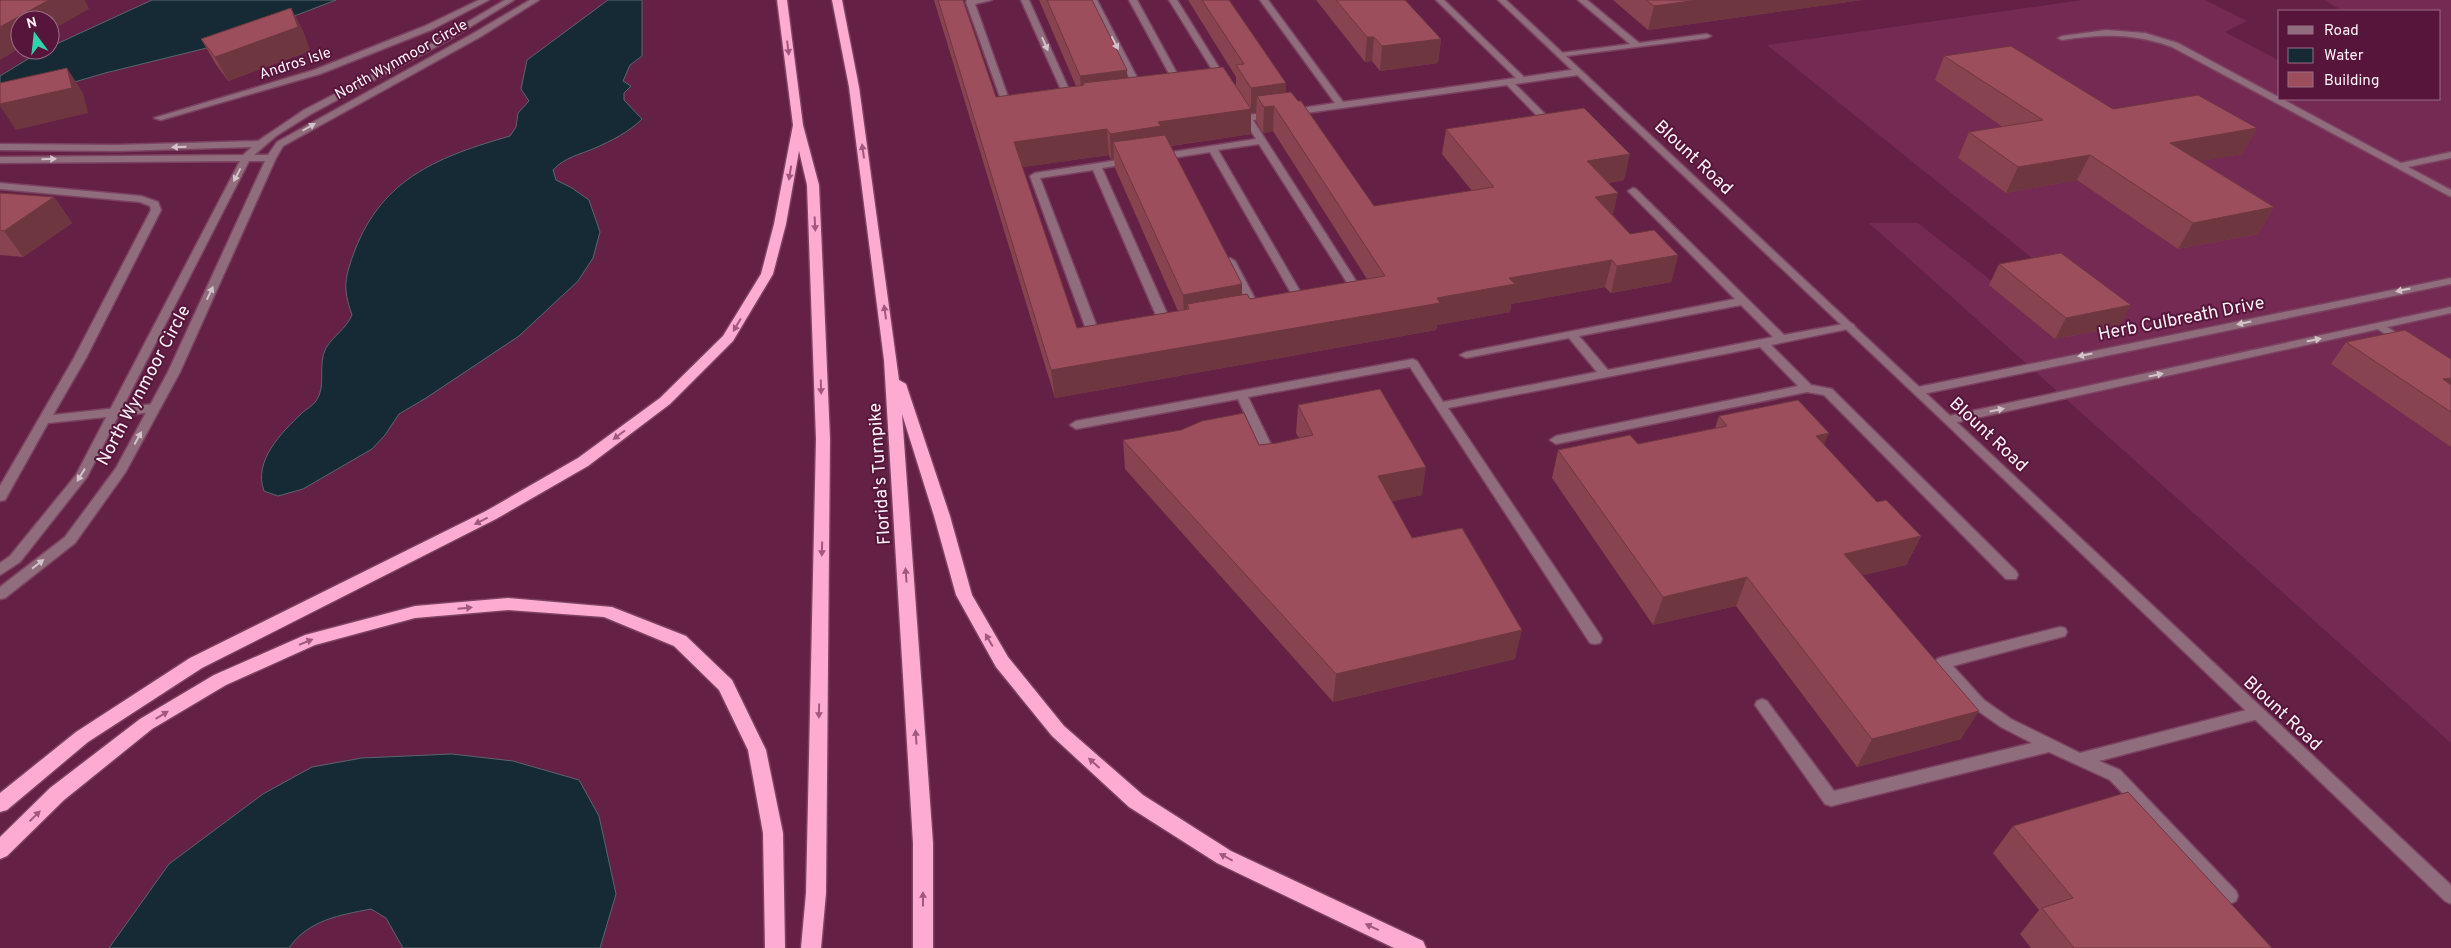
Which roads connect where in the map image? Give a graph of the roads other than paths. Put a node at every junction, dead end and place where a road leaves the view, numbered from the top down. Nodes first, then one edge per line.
1 (485, 0) edge
2 (510, 0) edge
3 (536, 0) edge
4 (782, 0) edge
5 (837, 0) edge
6 (988, 0) edge
7 (1025, 0) edge
8 (1093, 0) edge
9 (1133, 0) edge
10 (1173, 0) edge
11 (1264, 0) edge
12 (1440, 0) edge
13 (1502, 0) edge
14 (1582, 0) edge
15 (437, 24) junction
16 (462, 31) junction
17 (477, 35) junction
18 (1708, 36) dead end
19 (2062, 38) dead end
20 (1637, 46) junction
21 (1561, 56) junction
22 (1578, 72) junction
23 (1522, 80) junction
24 (1509, 82) junction
25 (1225, 89) edge
26 (1183, 92) edge
27 (1143, 97) edge
28 (1072, 106) edge
29 (1340, 106) junction
30 (1019, 113) edge
31 (158, 118) dead end
32 (798, 125) junction
33 (1557, 131) edge
34 (1260, 141) junction
35 (257, 144) junction
36 (280, 144) junction
37 (1, 148) edge
38 (1213, 149) junction
39 (2451, 155) edge
40 (246, 158) junction
41 (270, 158) junction
42 (0, 160) edge
43 (1096, 166) junction
44 (2401, 166) junction
45 (0, 186) edge
46 (1633, 190) dead end
47 (2451, 194) edge
48 (1223, 248) edge
49 (2451, 281) edge
50 (1352, 299) edge
51 (1743, 301) junction
52 (1304, 307) edge
53 (2451, 310) edge
54 (1258, 315) edge
55 (1849, 326) junction
56 (2380, 326) junction
57 (1169, 330) edge
58 (1572, 334) junction
59 (1782, 339) junction
60 (1106, 340) edge
61 (1763, 343) junction
62 (2412, 346) edge
63 (1466, 354) dead end
64 (891, 360) junction
65 (1605, 374) junction
66 (1807, 388) junction
67 (1918, 391) junction
68 (1242, 396) junction
69 (1440, 406) junction
70 (154, 408) junction
71 (114, 413) junction
72 (44, 420) junction
73 (1949, 420) junction
74 (1076, 425) dead end
75 (1556, 440) dead end
76 (1275, 466) edge
77 (0, 497) edge
78 (0, 570) edge
79 (2011, 575) dead end
80 (0, 594) edge
81 (2060, 632) dead end
82 (1595, 640) dead end
83 (1762, 705) dead end
84 (2258, 713) junction
85 (2051, 746) junction
86 (2079, 760) junction
87 (0, 804) edge
88 (0, 850) edge
89 (2230, 896) dead end
90 (2451, 896) edge
91 (775, 948) edge
92 (811, 948) edge
93 (923, 948) edge
94 (1416, 948) edge

1 - 15 street, Andros Isle
2 - 16 street, North Wynmoor Circle
3 - 17 street, North Wynmoor Circle
4 -> 32 highway
64 -> 5 highway, Florida's Turnpike
6 - 30 street
7 -> 28 street
8 -> 27 street
9 - 26 street
10 - 25 street
11 - 29 street
12 - 23 street
13 - 21 street, Blount Road
14 - 20 street
15 - 16 street
15 - 31 street, Andros Isle
16 - 17 street
16 - 35 street, North Wynmoor Circle
36 -> 17 street, North Wynmoor Circle
18 - 20 street
19 - 44 street
20 - 21 street
21 - 22 street, Blount Road
22 - 23 street
22 - 55 street, Blount Road
23 - 24 street
24 - 29 street
24 - 33 street
29 - 34 street
32 -> 87 highway
32 -> 92 highway
34 - 38 street
34 - 50 street
35 - 36 street, North Wynmoor Circle
35 -> 37 street, North Wynmoor Circle
35 - 40 street, North Wynmoor Circle
36 - 41 street, North Wynmoor Circle
38 - 43 street
38 - 52 street
39 - 44 street
40 - 41 street
42 -> 40 street
40 -> 71 street, North Wynmoor Circle
70 -> 41 street, North Wynmoor Circle
43 - 57 street
43 - 60 street
44 - 47 street
45 - 72 street
46 - 51 street
48 - 54 street
49 -> 67 street, Herb Culbreath Drive
51 - 58 street
51 - 59 street
53 - 56 street
55 - 59 street
55 - 67 street, Blount Road
56 - 62 street
73 -> 56 street
58 - 63 street
58 - 65 street
59 - 61 street
61 - 65 street
61 - 66 street
93 -> 64 highway, Florida's Turnpike
94 -> 64 highway
65 - 69 street
66 - 75 street
66 - 79 street
67 - 73 street, Blount Road
68 - 69 street
68 - 74 street
68 - 76 street
69 - 82 street
70 - 71 street
80 -> 70 street, North Wynmoor Circle
71 - 72 street
71 -> 78 street, North Wynmoor Circle
72 - 77 street
73 - 84 street, Blount Road
81 - 85 street
83 - 85 street
84 - 86 street
84 - 90 street, Blount Road
85 - 86 street
86 - 89 street
88 -> 91 highway

